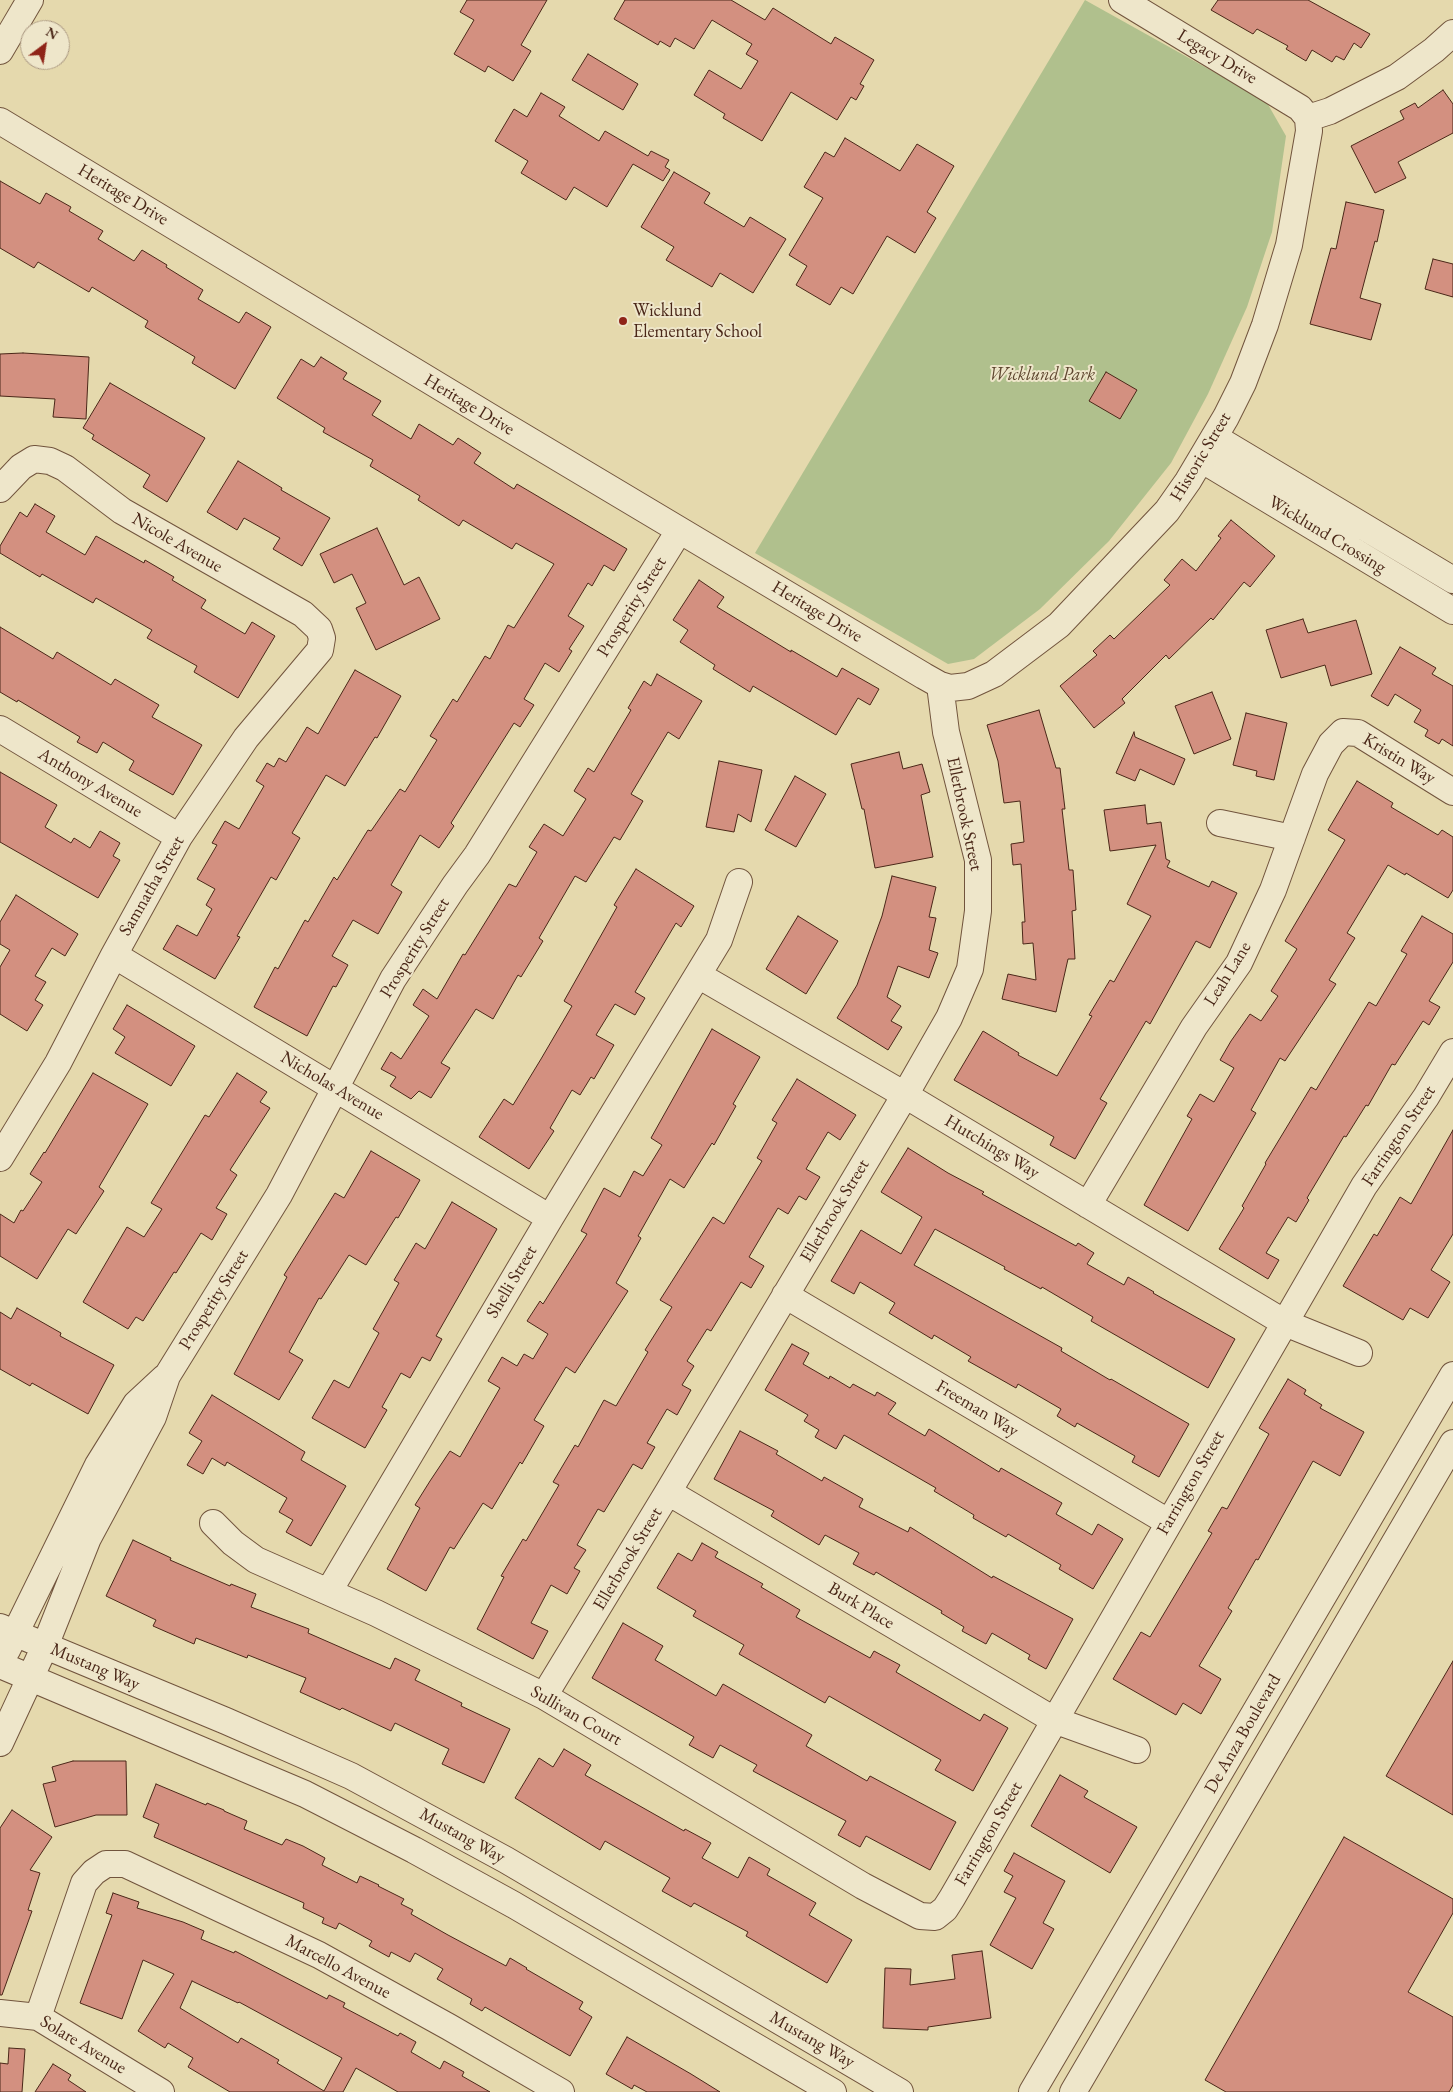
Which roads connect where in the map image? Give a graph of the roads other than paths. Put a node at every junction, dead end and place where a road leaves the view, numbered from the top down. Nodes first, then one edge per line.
1 (30, 0) edge
2 (1122, 0) edge
3 (1453, 33) edge
4 (0, 51) edge
5 (1308, 118) junction
6 (0, 121) edge
7 (1207, 448) junction
8 (0, 489) edge
9 (679, 531) junction
10 (1453, 580) edge
11 (1453, 611) edge
12 (319, 628) joint
13 (940, 685) junction
14 (0, 729) edge
15 (1344, 732) joint
16 (1453, 792) edge
17 (1220, 823) dead end
18 (179, 837) junction
19 (1292, 838) junction
20 (739, 882) dead end
21 (114, 954) junction
22 (698, 975) junction
23 (1453, 1052) edge
24 (335, 1088) junction
25 (904, 1095) junction
26 (0, 1158) edge
27 (1088, 1205) junction
28 (550, 1218) junction
29 (785, 1295) junction
30 (1285, 1322) junction
31 (1359, 1354) dead end
32 (167, 1376) junction
33 (1453, 1376) edge
34 (1453, 1443) edge
35 (668, 1492) junction
36 (1168, 1522) junction
37 (213, 1523) dead end
38 (329, 1591) junction
39 (7, 1631) edge
40 (45, 1646) junction
41 (0, 1665) edge
42 (30, 1678) junction
43 (544, 1696) junction
44 (1054, 1720) junction
45 (0, 1743) edge
46 (1138, 1750) dead end
47 (935, 1917) joint
48 (0, 2012) edge
49 (38, 2017) junction
50 (161, 2092) edge
51 (561, 2092) edge
52 (833, 2092) edge
53 (900, 2092) edge
54 (1032, 2092) edge
55 (1073, 2092) edge

1 - 4 street
2 - 5 street, Legacy Drive
3 - 5 street
5 - 7 street, Historic Street
6 - 9 street, Heritage Drive
7 - 10 street, Wicklund Crossing
7 - 11 street, Wicklund Crossing
7 - 13 street, Historic Street
8 - 12 street, Nicole Avenue
9 - 13 street, Heritage Drive
9 - 24 street, Prosperity Street
12 - 18 street, Samnatha Street
13 - 25 street, Ellerbrook Street
14 - 18 street, Anthony Avenue
15 - 16 street, Kristin Way
15 - 19 street, Leah Lane
17 - 19 street
18 - 21 street, Samnatha Street
19 - 27 street, Leah Lane
20 - 22 street, Shelli Street
21 - 24 street, Nicholas Avenue
21 - 26 street, Samnatha Street
22 - 25 street, Hutchings Way
22 - 28 street, Shelli Street
23 - 30 street, Farrington Street
24 - 28 street, Nicholas Avenue
24 - 32 street, Prosperity Street
25 - 27 street, Hutchings Way
25 - 29 street, Ellerbrook Street
27 - 30 street, Hutchings Way
28 - 38 street, Shelli Street
29 - 35 street, Ellerbrook Street
29 - 36 street, Freeman Way
30 - 31 street, Hutchings Way
30 - 36 street, Farrington Street
32 - 39 street, Prosperity Street
32 - 40 street, Prosperity Street
33 - 54 street, De Anza Boulevard
34 - 55 street, De Anza Boulevard
35 - 43 street, Ellerbrook Street
35 - 44 street, Burk Place
36 - 44 street, Farrington Street
37 - 38 street, Sullivan Court
38 - 43 street, Sullivan Court
39 - 40 street, Mustang Way
39 - 41 street, Prosperity Street
40 - 42 street, Prosperity Street
40 - 53 street, Mustang Way
41 - 42 street, Mustang Way
42 - 45 street, Prosperity Street
42 - 52 street, Mustang Way
43 - 47 street, Sullivan Court
44 - 46 street, Burk Place
44 - 47 street, Farrington Street
48 - 49 street, Solare Avenue
49 - 50 street, Solare Avenue
49 - 51 street, Marcello Avenue

